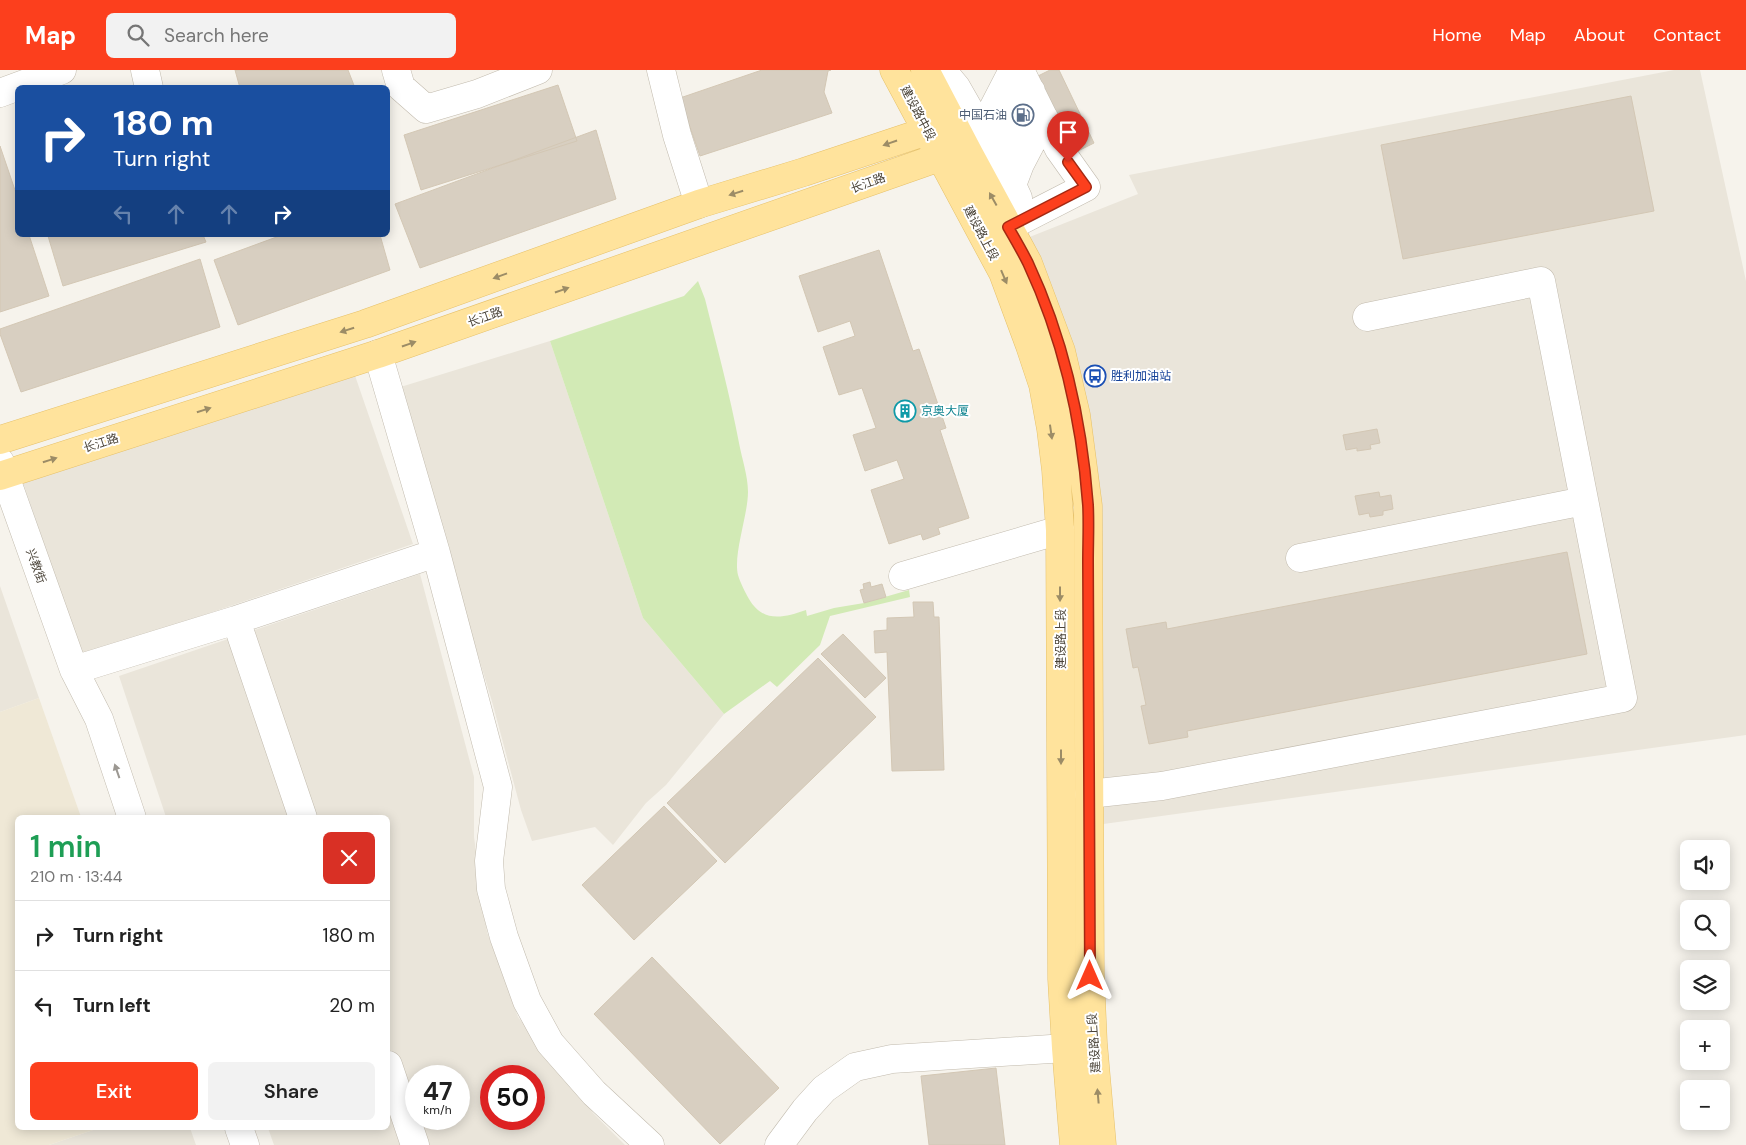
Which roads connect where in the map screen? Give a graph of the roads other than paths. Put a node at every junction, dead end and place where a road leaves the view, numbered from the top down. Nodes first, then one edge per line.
1 (62, 70) edge
2 (145, 70) edge
3 (396, 70) edge
4 (538, 70) edge
5 (661, 70) edge
6 (894, 70) edge
7 (1013, 70) edge
8 (938, 74) edge
9 (1025, 80) edge
10 (28, 85) edge
11 (148, 85) edge
12 (1044, 118) junction
13 (954, 123) junction
14 (927, 130) junction
15 (975, 143) junction
16 (996, 156) junction
17 (940, 157) junction
18 (1012, 185) junction
19 (699, 204) junction
20 (1018, 222) junction
21 (1367, 317) dead end
22 (378, 354) junction
23 (0, 440) edge
24 (1, 471) edge
25 (1584, 501) junction
26 (1060, 530) junction
27 (436, 553) junction
28 (1300, 558) dead end
29 (903, 576) dead end
30 (236, 620) junction
31 (74, 670) junction
32 (1089, 794) junction
33 (111, 815) edge
34 (131, 815) edge
35 (302, 815) edge
36 (1066, 1048) junction
37 (390, 1071) edge
38 (220, 1130) edge
39 (239, 1130) edge
40 (225, 1145) edge
41 (244, 1145) edge
42 (415, 1145) edge
43 (650, 1145) edge
44 (779, 1145) edge
45 (1074, 1145) edge
46 (1102, 1145) edge

1 - 10 street
2 - 11 street
3 - 4 street
5 - 19 street
6 - 14 main road, 建设路中段
7 - 15 street
8 - 13 main road
8 - 15 street
9 - 12 street
9 - 16 street
12 - 18 street
12 - 20 street
13 - 14 main road
13 - 15 main road
14 - 17 main road, 建设路中段
14 -> 19 main road
15 - 16 street
15 - 17 main road, 长江路
20 -> 15 main road, 建设路上段
16 - 18 street
22 -> 17 main road, 长江路
17 -> 26 main road, 建设路上段
18 - 20 street
19 -> 23 main road
20 - 32 main road, 建设路上段
21 - 25 street
24 -> 22 main road, 长江路
22 - 27 street
24 - 31 street, 兴教街
25 - 28 street
25 - 32 street
26 - 29 street
26 -> 36 main road, 建设路上段
27 - 30 street
27 - 43 street
30 - 31 street
30 - 35 street
31 - 33 street, 兴教街
34 -> 31 street, 兴教街
46 -> 32 main road, 建设路上段
36 - 44 street
36 - 45 main road, 建设路上段
37 - 42 street
38 - 40 street
39 - 41 street

